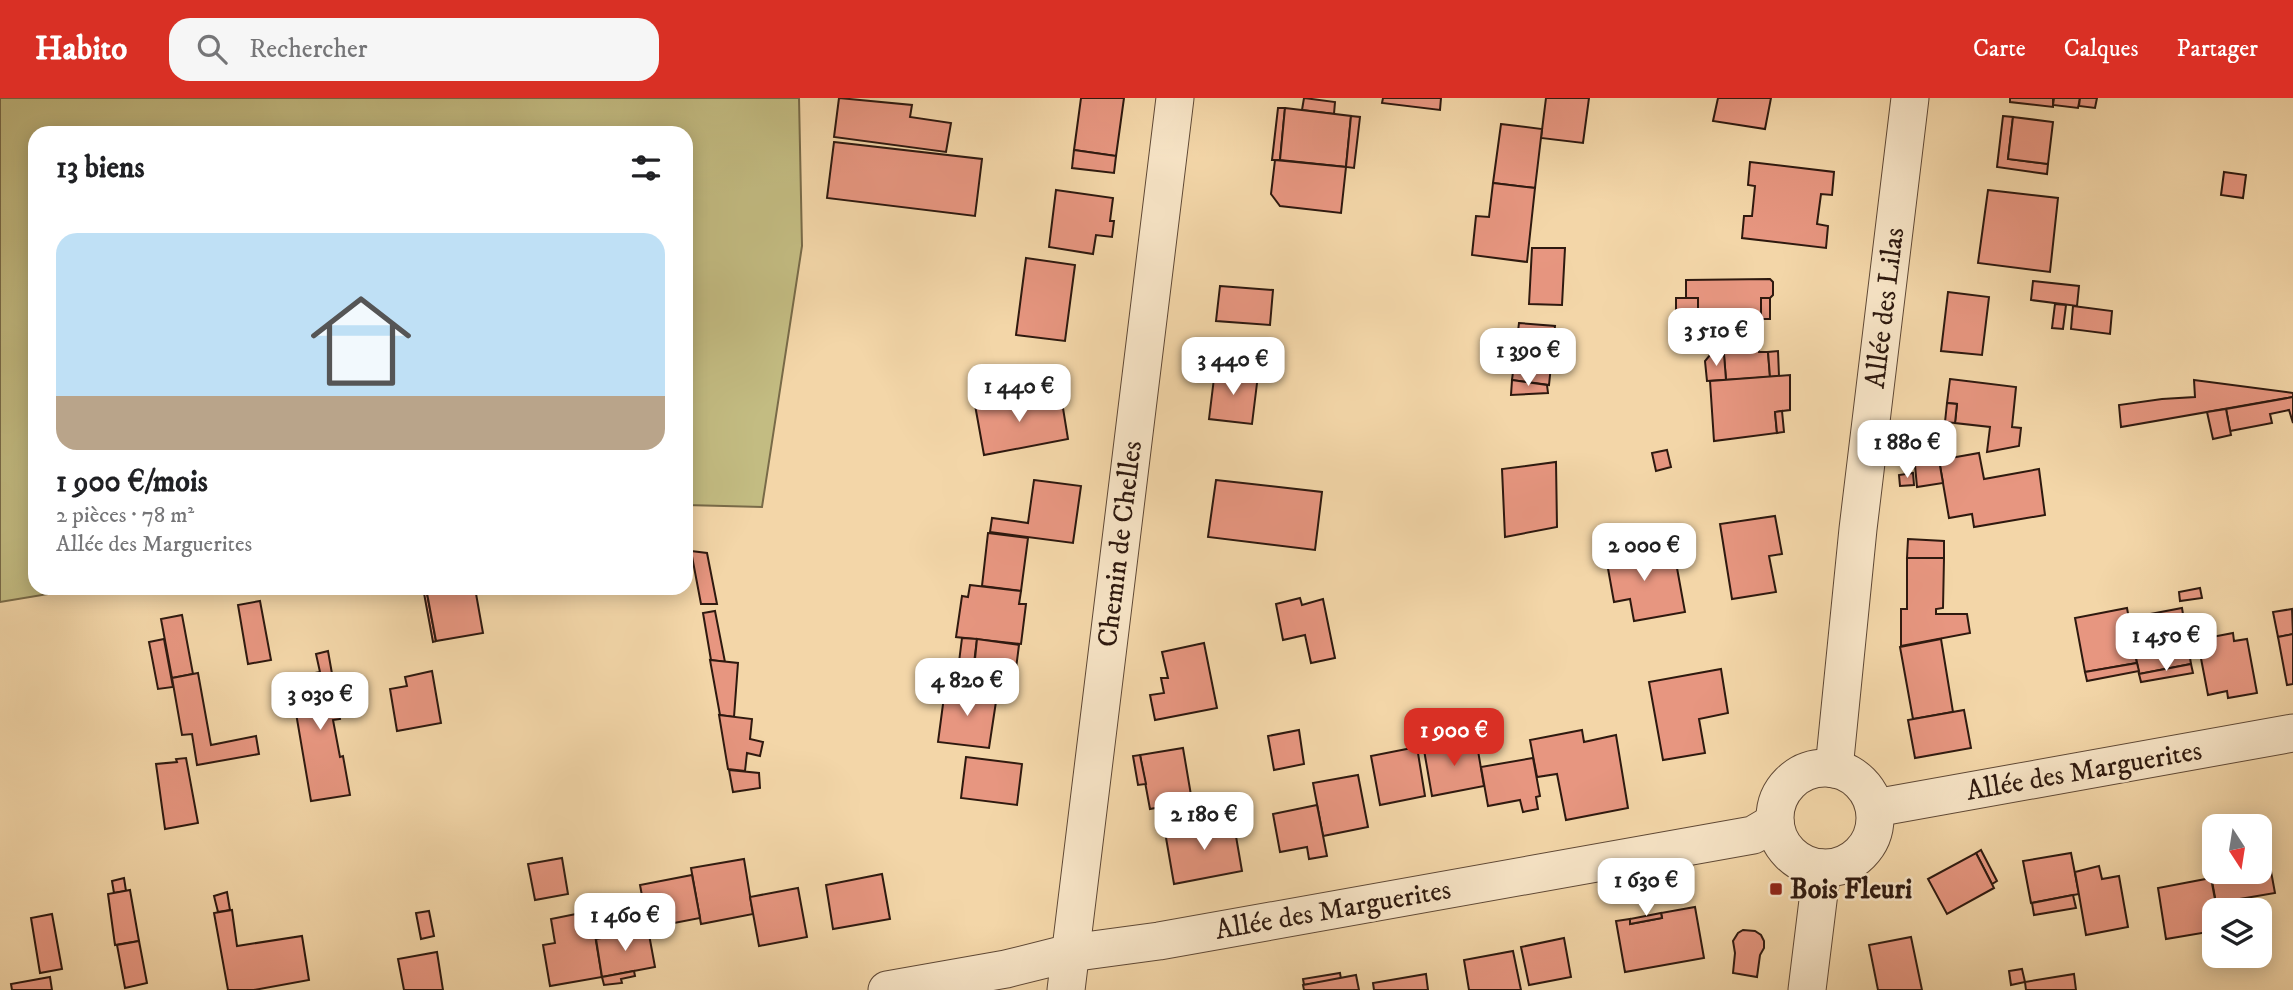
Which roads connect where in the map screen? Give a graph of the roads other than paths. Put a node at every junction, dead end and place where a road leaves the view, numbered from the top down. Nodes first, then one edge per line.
1 (1175, 98) edge
2 (1910, 98) edge
3 (2293, 733) edge
4 (1834, 769) junction
5 (1875, 808) junction
6 (1775, 822) junction
7 (1822, 868) junction
8 (1070, 953) junction
9 (887, 990) edge
10 (1066, 990) edge
11 (1807, 990) edge

1 - 8 street, Chemin de Chelles
2 - 4 street, Allée des Lilas
3 - 5 street, Allée des Marguerites
4 - 5 street
4 - 6 street
5 - 7 street
6 - 7 street
6 - 8 street, Allée des Marguerites
7 - 11 street
8 - 9 street, Allée des Marguerites
8 - 10 street, Chemin de Chelles

